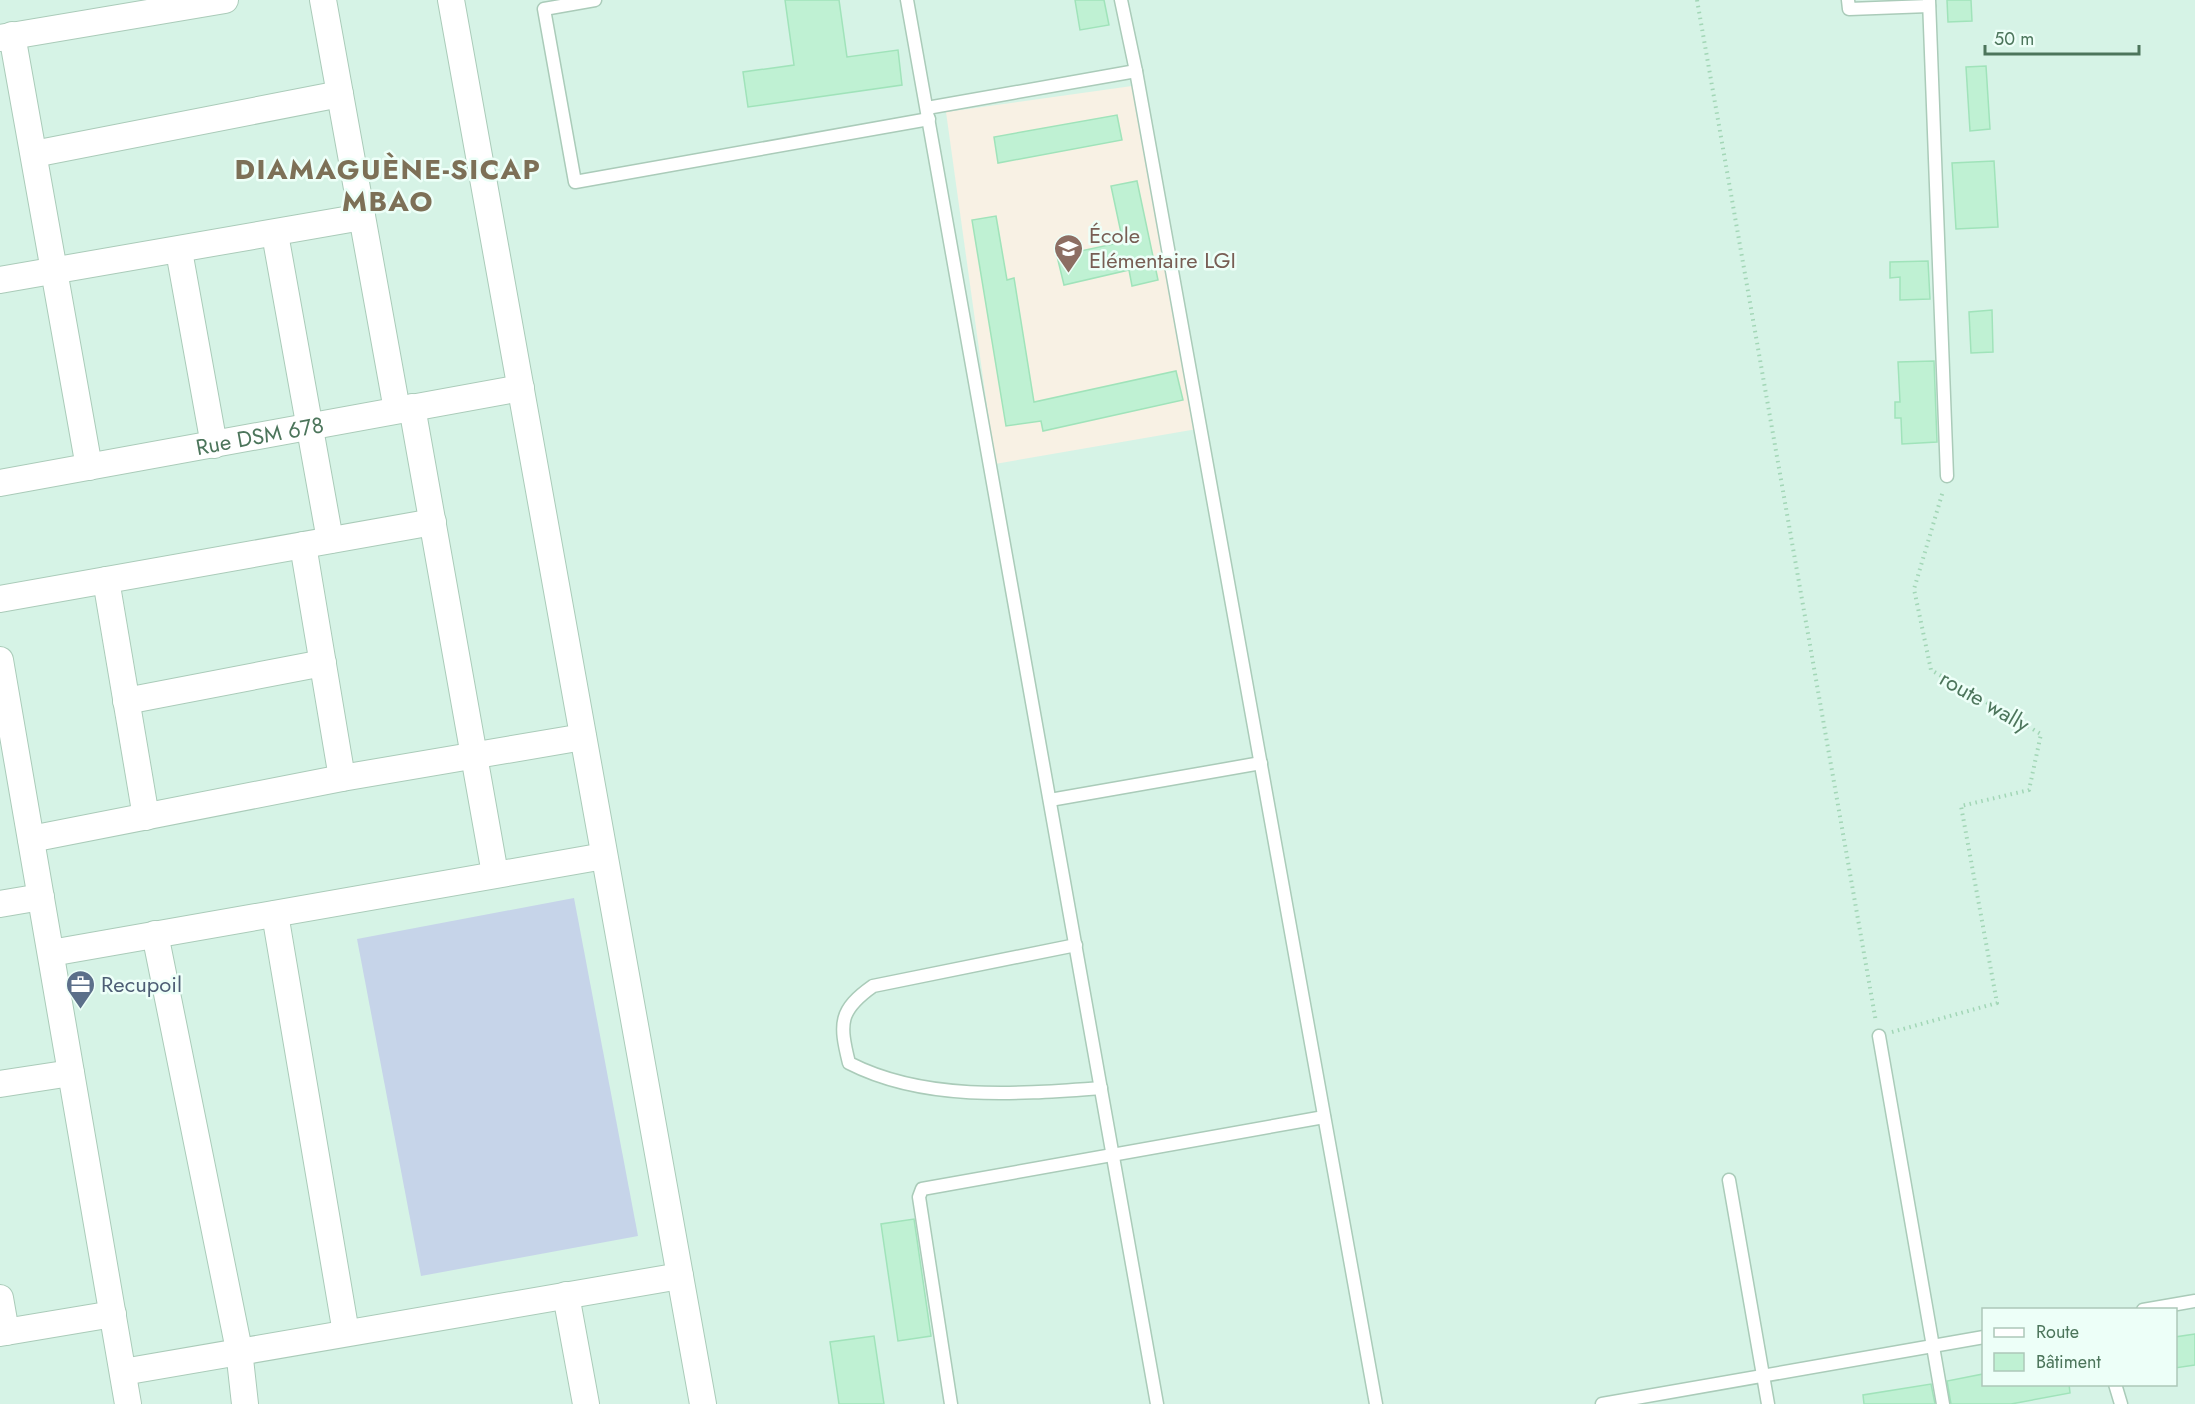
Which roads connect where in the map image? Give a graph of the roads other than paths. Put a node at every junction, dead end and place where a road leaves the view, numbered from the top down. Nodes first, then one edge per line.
1 (225, 0) edge
2 (323, 0) edge
3 (451, 0) edge
4 (595, 0) edge
5 (907, 0) edge
6 (1121, 0) edge
7 (1848, 0) edge
8 (1929, 3) edge
9 (6, 37) edge
10 (1136, 71) junction
11 (340, 94) junction
12 (928, 114) junction
13 (34, 154) junction
14 (362, 218) junction
15 (275, 234) junction
16 (179, 251) junction
17 (54, 270) junction
18 (0, 280) edge
19 (521, 388) junction
20 (405, 409) junction
21 (311, 426) junction
22 (214, 445) junction
23 (89, 467) junction
24 (1947, 476) road end
25 (0, 483) edge
26 (433, 522) junction
27 (330, 540) junction
28 (303, 545) junction
29 (106, 580) junction
30 (0, 599) edge
31 (0, 660) edge
32 (322, 663) junction
33 (126, 701) junction
34 (583, 737) junction
35 (7, 747) edge
36 (474, 756) junction
37 (1261, 763) junction
38 (342, 778) junction
39 (1050, 800) junction
40 (146, 817) junction
41 (31, 839) junction
42 (604, 856) junction
43 (495, 874) junction
44 (41, 897) junction
45 (0, 904) edge
46 (275, 914) junction
47 (155, 934) junction
48 (1076, 945) junction
49 (51, 953) junction
50 (1879, 1036) road end
51 (71, 1073) junction
52 (0, 1084) edge
53 (1101, 1088) junction
54 (1324, 1116) junction
55 (1113, 1156) junction
56 (1729, 1180) dead end
57 (680, 1276) junction
58 (566, 1295) junction
59 (0, 1298) edge
60 (2195, 1301) edge
61 (2155, 1308) edge
62 (112, 1314) junction
63 (3, 1333) edge
64 (346, 1333) junction
65 (1982, 1337) edge
66 (1933, 1346) junction
67 (239, 1350) junction
68 (123, 1372) junction
69 (1763, 1376) junction
70 (2116, 1386) edge
71 (1624, 1402) edge
72 (129, 1404) edge
73 (245, 1404) edge
74 (586, 1404) edge
75 (703, 1404) edge
76 (951, 1404) edge
77 (1157, 1404) edge
78 (1376, 1404) edge
79 (1602, 1404) edge
80 (1768, 1404) edge
81 (1943, 1404) edge
82 (2121, 1404) edge

1 - 9 street
2 - 11 street
3 - 19 street
4 - 12 lane
5 - 12 lane
6 - 10 lane
7 - 8 lane
8 - 24 lane
9 - 13 street
10 - 12 lane
10 - 37 lane
11 - 13 street
11 - 14 street
12 - 39 lane
13 - 17 street
14 - 15 street
14 - 20 street
15 - 16 street
15 - 21 street
16 - 17 street
16 - 22 street
17 - 18 street
17 - 23 street
19 - 20 street, Rue DSM 678
19 - 34 street
20 - 21 street, Rue DSM 678
20 - 26 street
21 - 22 street, Rue DSM 678
21 - 27 street
22 - 23 street, Rue DSM 678
23 - 25 street, Rue DSM 678
26 - 27 street
26 - 36 street
27 - 28 street
28 - 29 street
28 - 32 street
29 - 30 street
29 - 33 street
31 - 35 street
32 - 33 street
32 - 38 street
33 - 40 street
34 - 36 street
34 - 42 street
35 - 41 street
36 - 38 street
36 - 43 street
37 - 39 lane
37 - 54 lane
38 - 40 street
39 - 48 lane
40 - 41 street
41 - 44 street
42 - 43 street
42 - 57 street
43 - 46 street
44 - 45 street
44 - 49 street
46 - 47 street
46 - 64 street
47 - 49 street
47 - 67 street
48 - 53 lane
48 - 53 lane
49 - 51 street
50 - 66 lane
51 - 52 street
51 - 62 street
53 - 55 lane
54 - 55 lane
54 - 78 lane
55 - 76 lane
55 - 77 lane
56 - 69 lane
57 - 58 street
57 - 75 street
58 - 64 street
58 - 74 street
59 - 63 street
60 - 61 lane
62 - 63 street
62 - 68 street
64 - 67 street
65 - 66 lane
66 - 69 lane
66 - 81 lane
67 - 68 street
67 - 73 street
68 - 72 street
69 - 71 lane
69 - 80 lane
70 - 82 lane
71 - 79 lane

